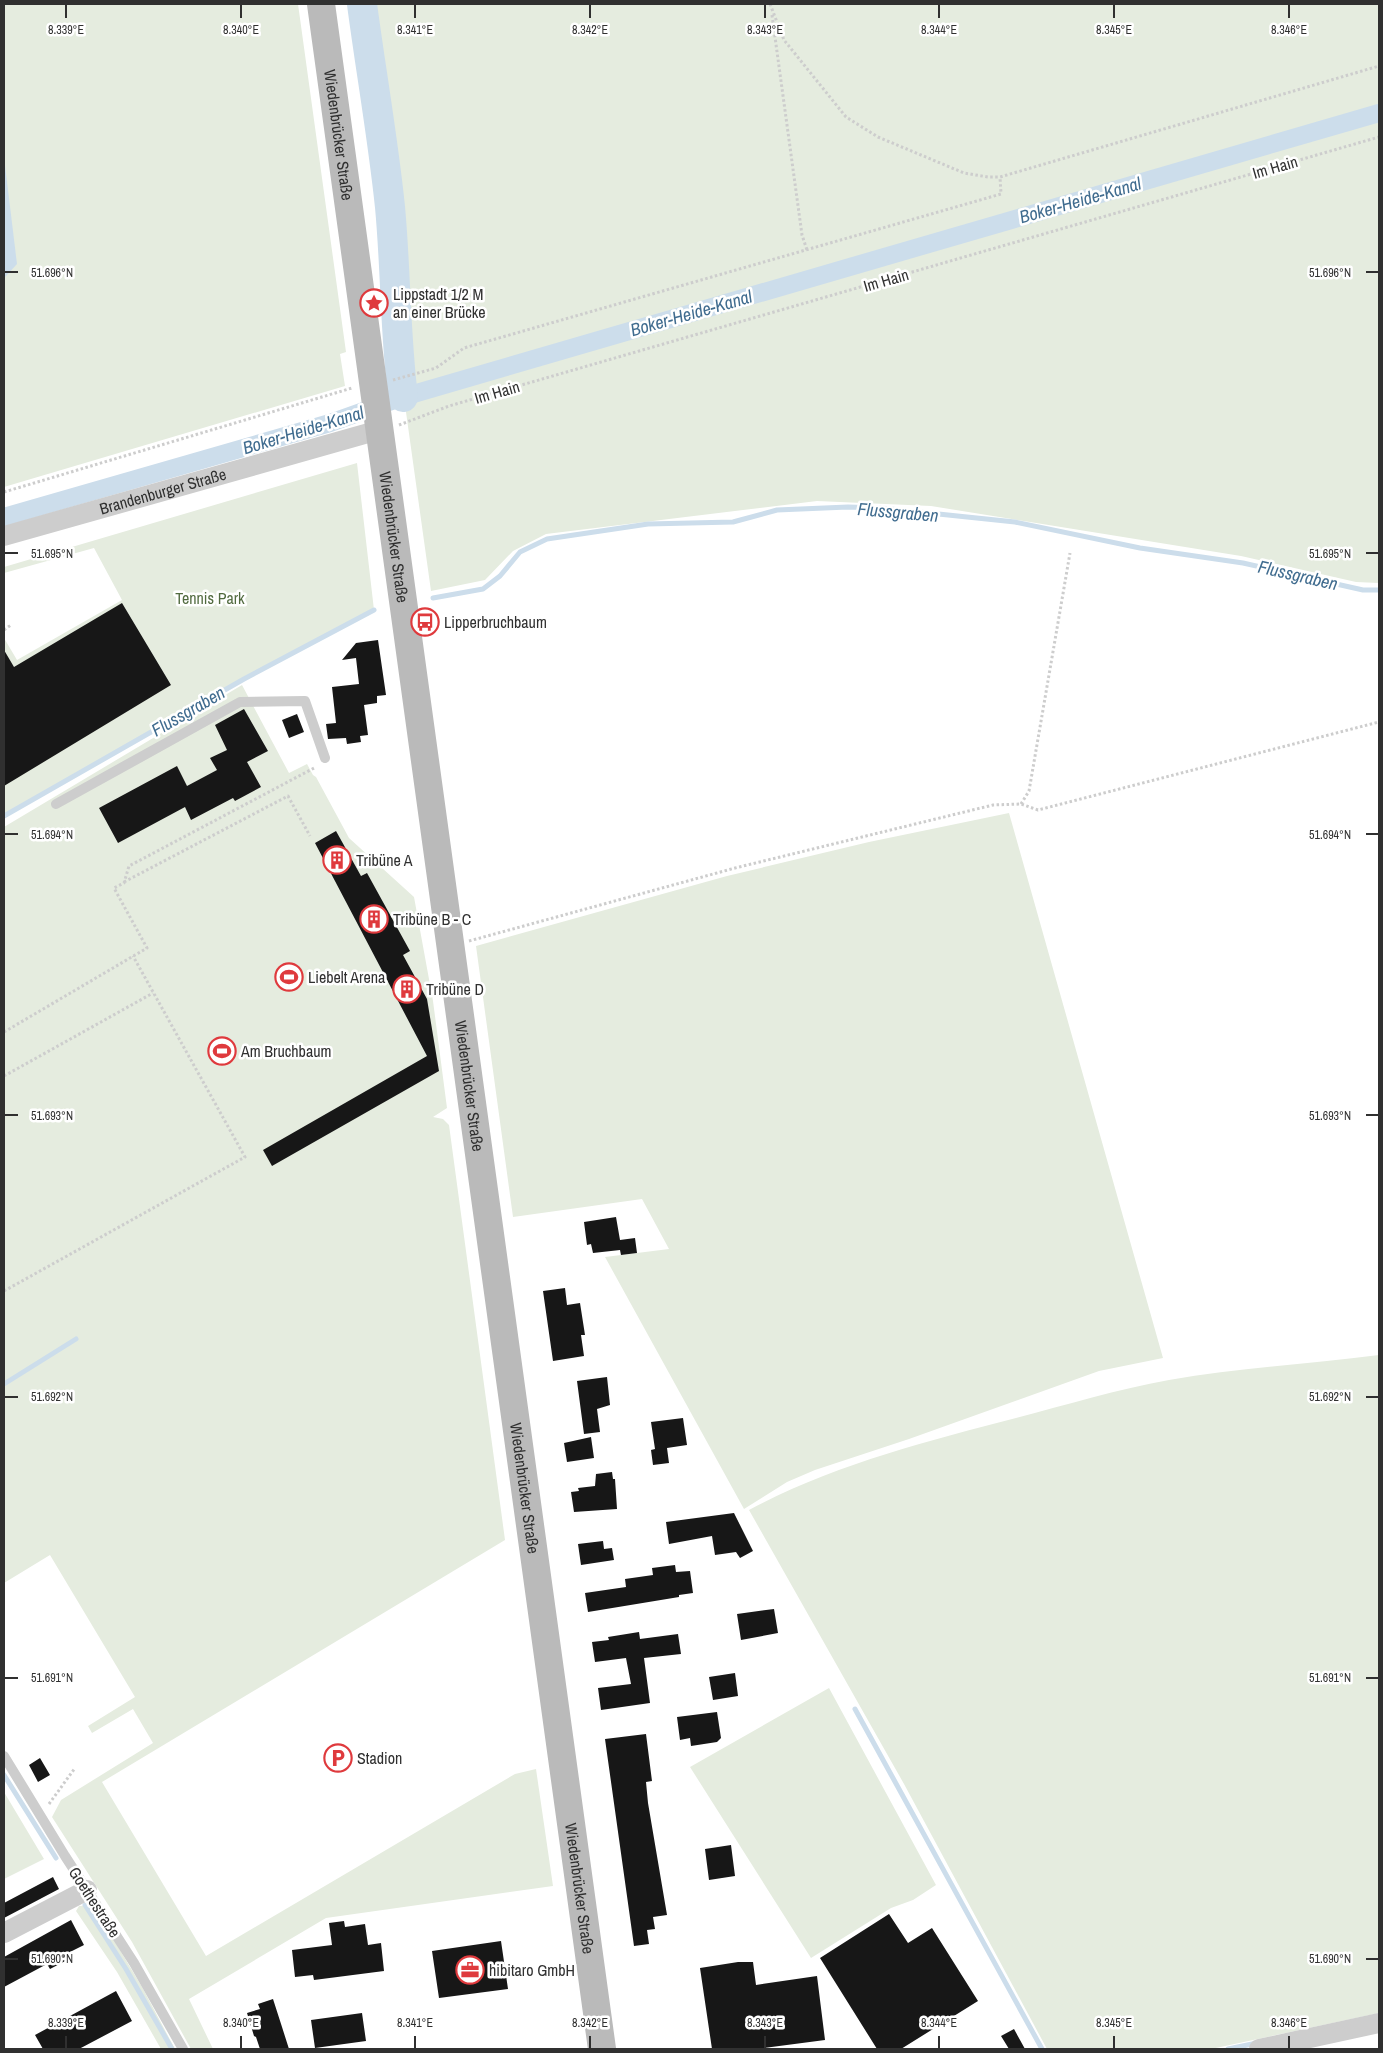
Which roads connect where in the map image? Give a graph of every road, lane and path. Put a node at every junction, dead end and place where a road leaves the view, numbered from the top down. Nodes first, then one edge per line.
1 (321, 4) edge
2 (770, 4) edge
3 (772, 9) junction
4 (1379, 66) edge
5 (1379, 137) edge
6 (1000, 176) junction
7 (807, 250) junction
8 (379, 406) junction
9 (4, 492) edge
10 (4, 536) edge
11 (1070, 553) dead end
12 (11, 625) dead end
13 (4, 630) edge
14 (1379, 722) edge
15 (321, 762) joint
16 (56, 804) dead end
17 (1021, 804) junction
18 (310, 836) dead end
19 (124, 883) junction
20 (450, 944) junction
21 (133, 956) junction
22 (153, 993) junction
23 (4, 1032) edge
24 (4, 1076) edge
25 (4, 1291) edge
26 (4, 1756) edge
27 (75, 1768) dead end
28 (41, 1815) junction
29 (87, 1890) junction
30 (4, 1933) edge
31 (1379, 2024) edge
32 (183, 2049) edge
33 (602, 2049) edge
34 (1259, 2049) edge

1 - 8 street, Wiedenbrücker Straße
2 - 3 path
3 - 6 path
3 - 7 path
4 - 6 path
5 - 8 path, Im Hain
6 - 7 path
7 - 8 path
8 - 9 path
8 - 10 street, Brandenburger Straße
8 - 20 street, Wiedenbrücker Straße
11 - 17 path
12 - 13 path
14 - 17 path
15 - 16 lane
15 - 19 path
17 - 20 path
18 - 19 path
19 - 21 path
20 - 33 street, Wiedenbrücker Straße
21 - 22 path
21 - 23 path
22 - 24 path
22 - 25 path
26 - 28 lane, Goethestraße
27 - 28 path
28 - 29 lane, Goethestraße
29 - 30 street
29 - 32 lane, Goethestraße
31 - 34 street

